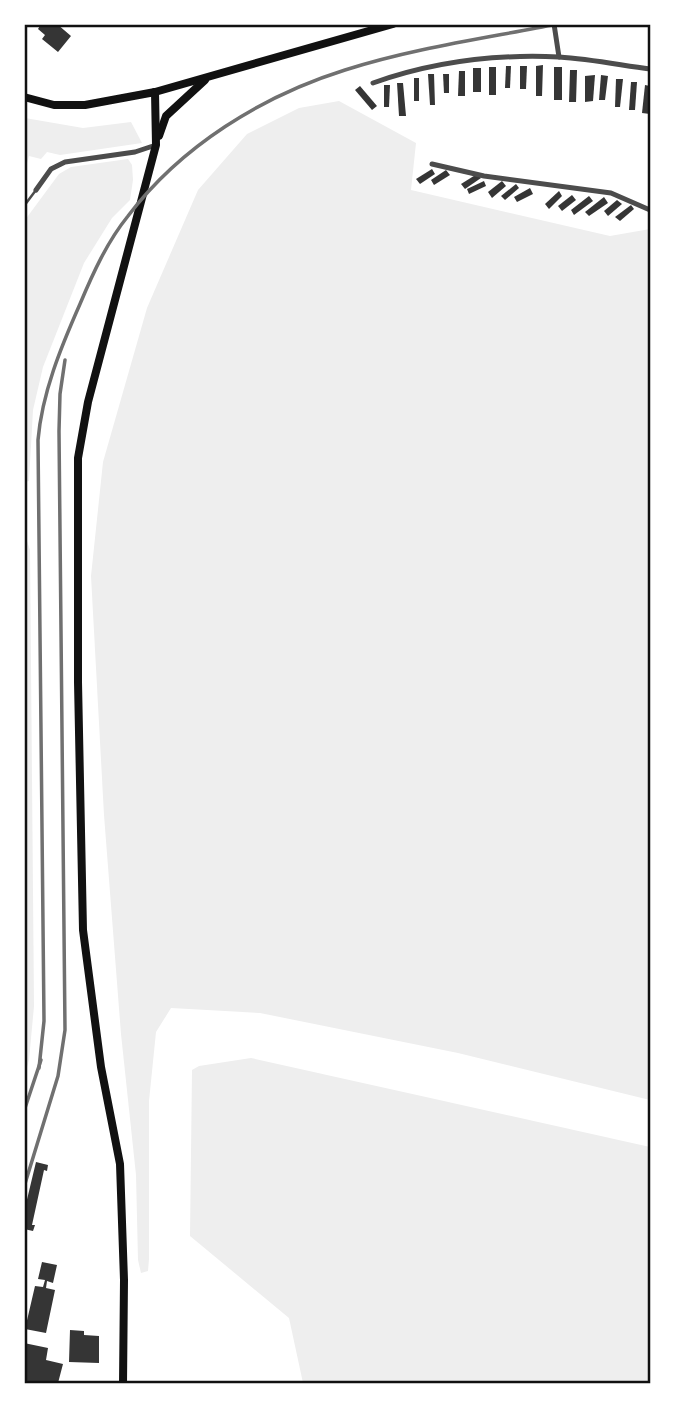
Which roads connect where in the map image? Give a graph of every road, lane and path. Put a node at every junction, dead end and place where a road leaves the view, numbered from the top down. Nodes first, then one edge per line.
1 (393, 24) edge
2 (554, 24) edge
3 (559, 57) junction
4 (650, 69) edge
5 (208, 77) junction
6 (373, 83) dead end
7 (155, 92) junction
8 (24, 97) edge
9 (156, 145) junction
10 (432, 164) dead end
11 (36, 190) joint
12 (24, 206) edge
13 (650, 210) edge
14 (123, 1384) edge

1 - 5 main road
2 - 3 street
3 - 4 street
3 - 6 street
5 - 7 main road
5 - 9 main road
7 - 8 main road
7 - 9 main road
9 - 11 street
9 - 14 main road
10 - 13 street
11 - 12 lane

